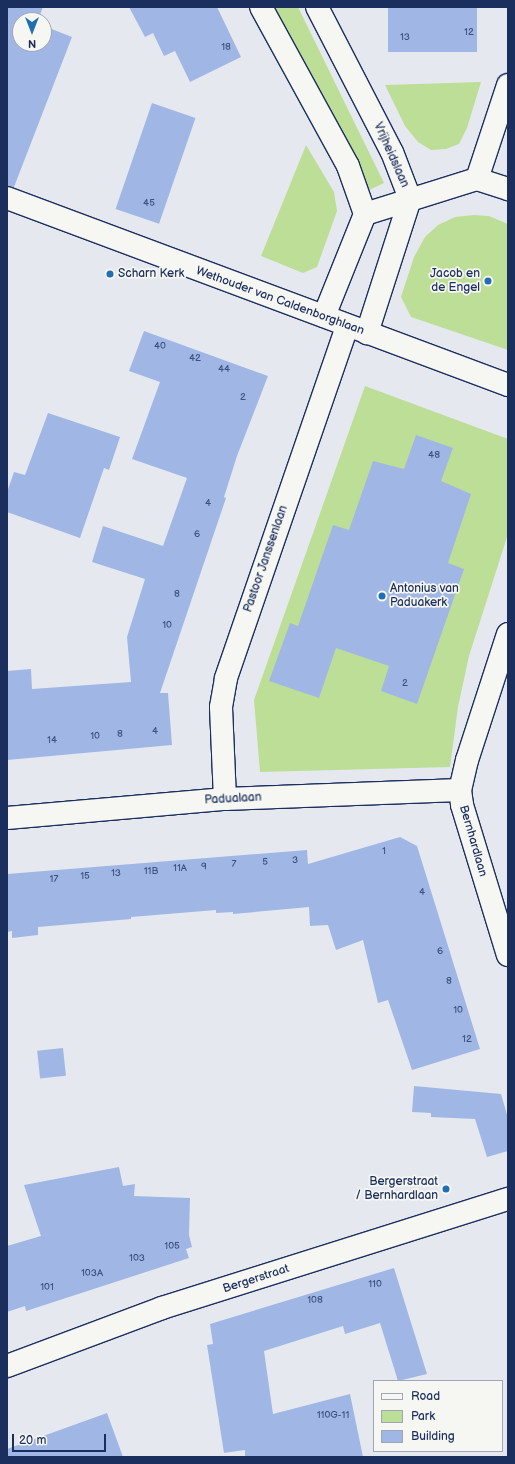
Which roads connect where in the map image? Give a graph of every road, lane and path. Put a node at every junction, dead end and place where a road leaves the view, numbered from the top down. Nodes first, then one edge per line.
1 (261, 7) edge
2 (317, 7) edge
3 (508, 85) edge
4 (477, 178) junction
5 (508, 189) edge
6 (7, 198) edge
7 (410, 199) junction
8 (365, 214) junction
9 (324, 316) junction
10 (357, 330) junction
11 (508, 385) edge
12 (508, 634) edge
13 (460, 790) junction
14 (225, 798) junction
15 (7, 818) edge
16 (508, 955) edge
17 (508, 1199) edge
18 (7, 1366) edge

1 - 8 street
2 - 7 street, Vrijheidslaan
3 - 4 street
4 - 5 street
4 - 7 street
6 - 9 street, Wethouder van Caldenborghlaan
7 - 8 street
7 - 10 street, Vrijheidslaan
8 - 9 street
9 - 10 street, Wethouder van Caldenborghlaan
10 - 11 street, Wethouder van Caldenborghlaan
10 - 14 street, Pastoor Janssenlaan
12 - 13 street, Bernhardlaan
13 - 14 street, Padualaan
13 - 16 street, Bernhardlaan
14 - 15 street, Padualaan
17 - 18 street, Bergerstraat

